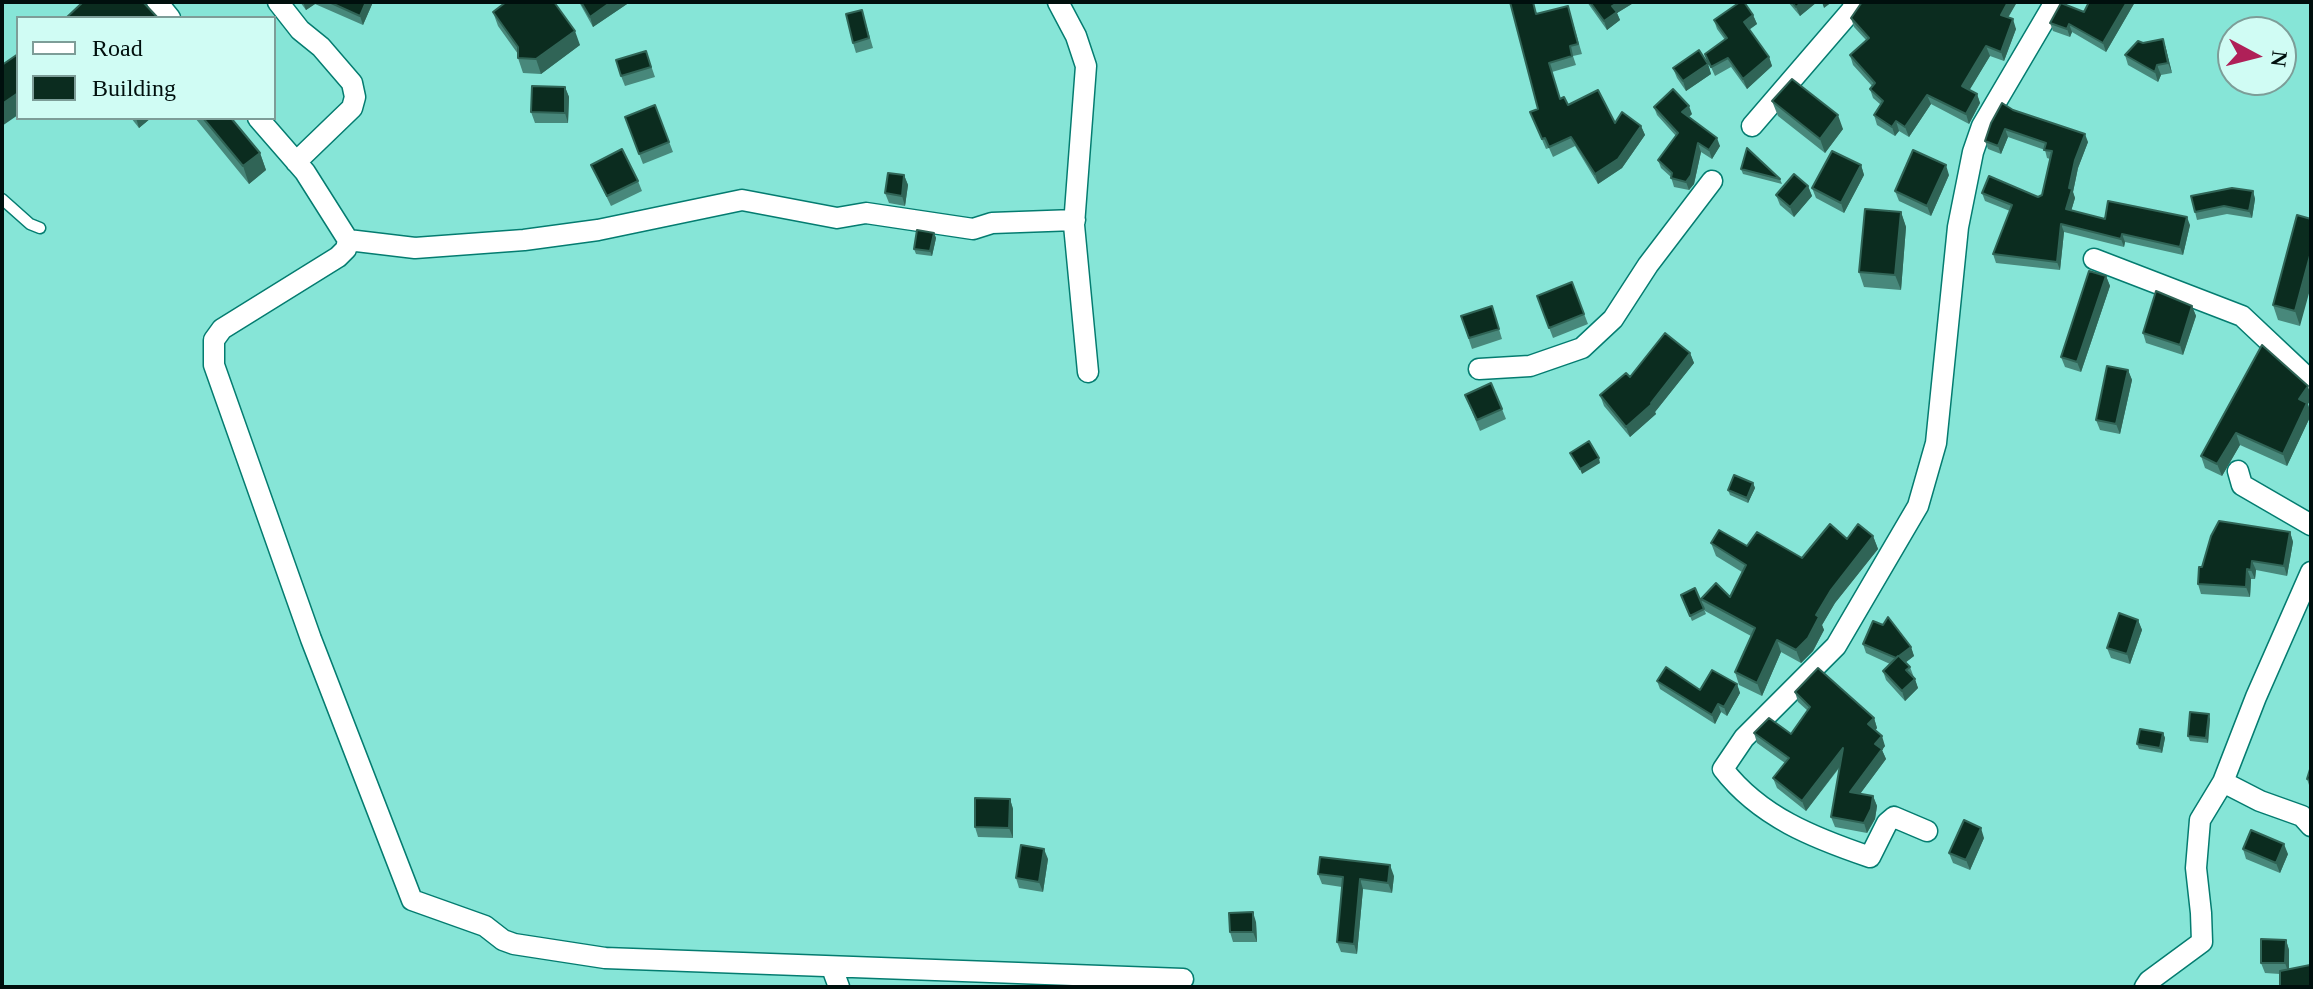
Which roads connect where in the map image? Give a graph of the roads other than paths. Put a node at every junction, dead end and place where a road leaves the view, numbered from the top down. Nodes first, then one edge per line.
1 (278, 2) edge
2 (1058, 2) edge
3 (1856, 2) edge
4 (2055, 2) edge
5 (260, 120) edge
6 (1752, 126) dead end
7 (296, 162) junction
8 (1712, 181) dead end
9 (2, 199) edge
10 (1075, 220) junction
11 (40, 228) dead end
12 (348, 240) junction
13 (2094, 259) dead end
14 (1479, 369) dead end
15 (1088, 372) dead end
16 (2311, 381) edge
17 (2238, 471) dead end
18 (2311, 525) edge
19 (2311, 572) edge
20 (2223, 782) junction
21 (2311, 826) edge
22 (1927, 831) dead end
23 (835, 978) edge
24 (1183, 979) dead end
25 (2145, 987) edge

1 - 7 street
2 - 10 street
3 - 6 street
4 - 22 street
5 - 7 street
7 - 12 street
8 - 14 street
9 - 11 lane
10 - 12 street
10 - 15 street
12 - 23 street
13 - 16 street
17 - 18 street
19 - 20 street
20 - 21 street
20 - 25 street
23 - 24 street

